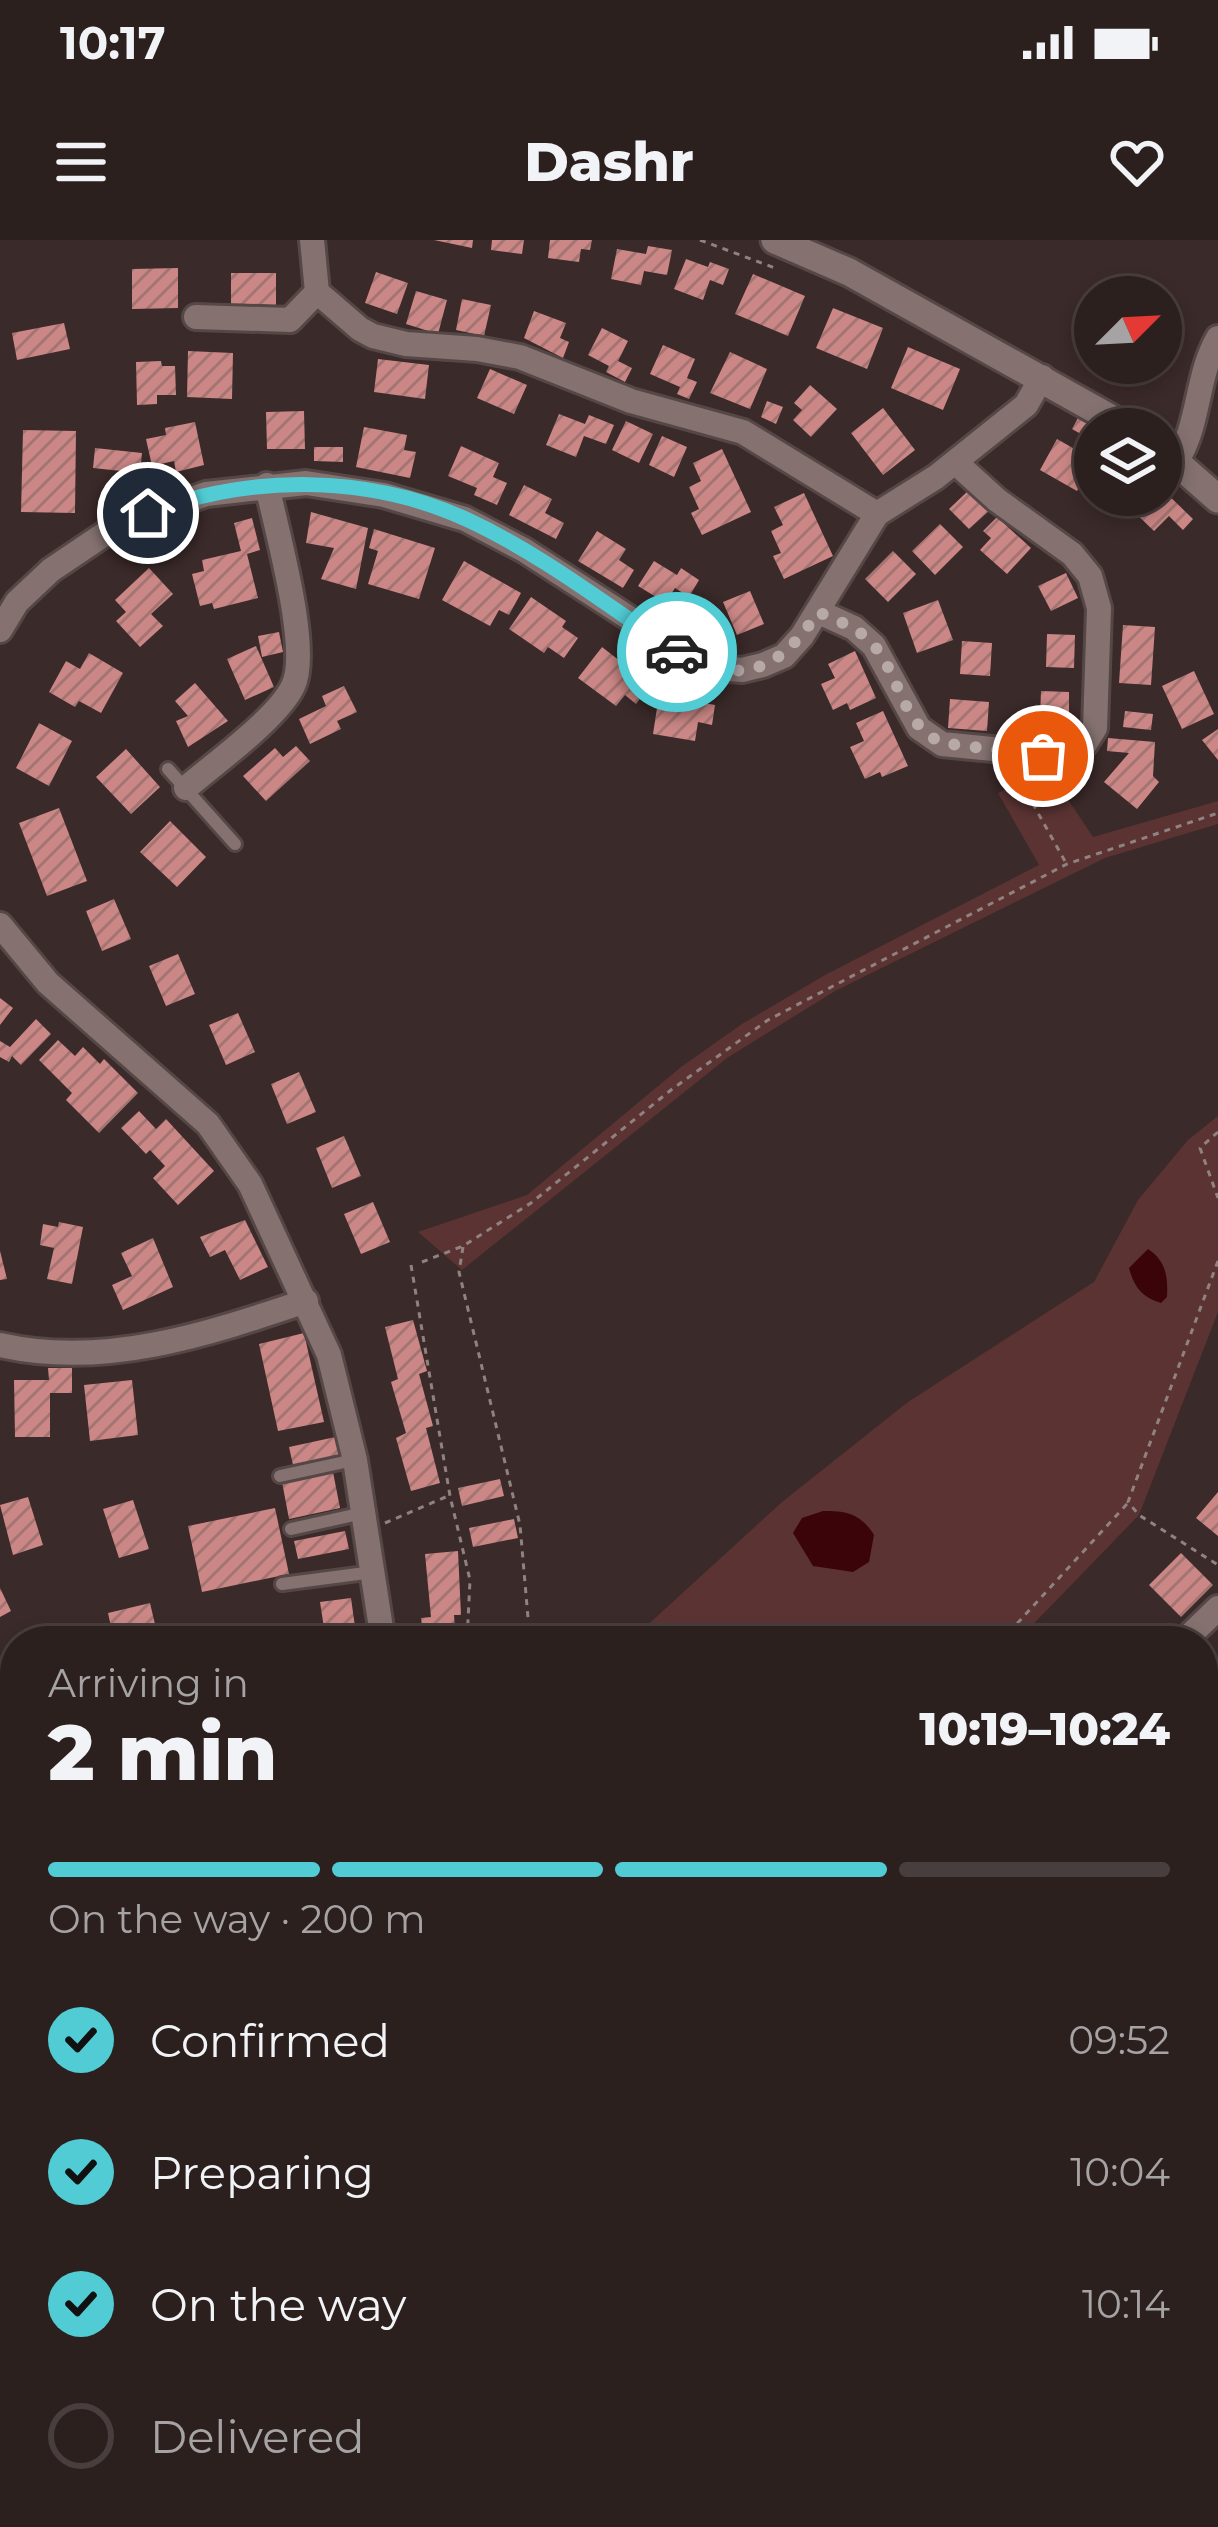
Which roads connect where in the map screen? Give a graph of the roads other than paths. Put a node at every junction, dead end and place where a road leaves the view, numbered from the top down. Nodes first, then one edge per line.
1 (312, 240) edge
2 (775, 240) edge
3 (317, 292) junction
4 (196, 317) dead end
5 (1218, 338) edge
6 (1042, 377) junction
7 (1094, 408) edge
8 (1182, 445) edge
9 (955, 462) junction
10 (1182, 466) edge
11 (267, 485) junction
12 (1218, 499) edge
13 (877, 514) junction
14 (818, 612) junction
15 (0, 630) edge
16 (168, 769) dead end
17 (187, 788) junction
18 (235, 844) dead end
19 (0, 925) edge
20 (306, 1301) junction
21 (0, 1345) edge
22 (355, 1460) junction
23 (280, 1476) dead end
24 (366, 1521) junction
25 (291, 1529) dead end
26 (374, 1572) junction
27 (282, 1584) dead end
28 (381, 1626) edge

1 - 3 street
2 - 6 street
3 - 4 street
3 - 13 street
5 - 8 street
6 - 7 street
6 - 9 street
9 - 13 street
9 - 14 street
10 - 12 street
11 - 14 street
11 - 15 street
11 - 17 street
13 - 14 street
16 - 17 lane
17 - 18 lane
19 - 20 street
20 - 21 street
20 - 22 street
22 - 23 lane
22 - 24 street
24 - 25 lane
24 - 26 street
26 - 27 lane
26 - 28 street

